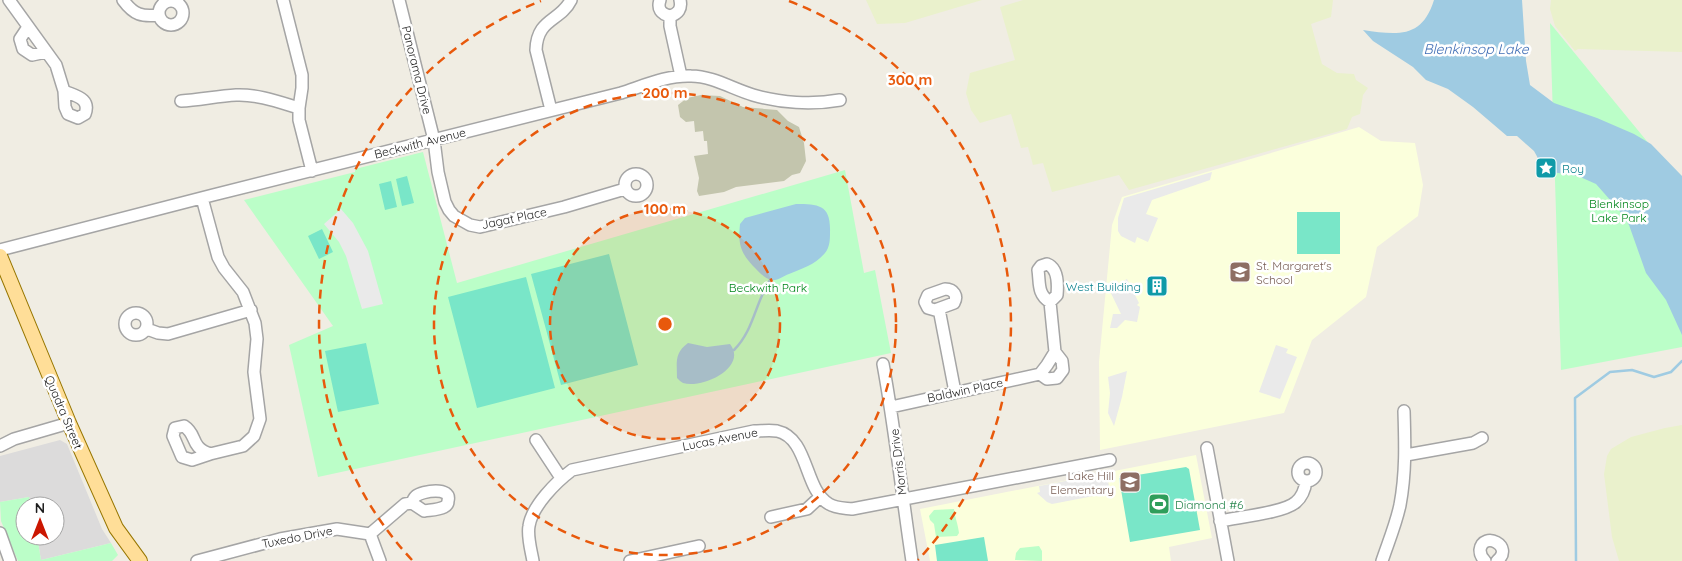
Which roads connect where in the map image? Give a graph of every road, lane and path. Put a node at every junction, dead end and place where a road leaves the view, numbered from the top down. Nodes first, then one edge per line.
1 (10, 0) edge
2 (124, 0) edge
3 (283, 0) edge
4 (399, 0) edge
5 (570, 0) edge
6 (660, 0) edge
7 (680, 0) edge
8 (159, 15) dead end
9 (670, 16) junction
10 (28, 27) junction
11 (46, 52) junction
12 (681, 76) junction
13 (64, 91) dead end
14 (840, 100) dead end
15 (181, 101) dead end
16 (298, 108) junction
17 (551, 110) junction
18 (434, 140) junction
19 (312, 171) junction
20 (625, 189) dead end
21 (202, 198) junction
22 (0, 250) edge
23 (0, 256) edge
24 (1050, 302) dead end
25 (938, 309) dead end
26 (251, 310) junction
27 (147, 329) dead end
28 (882, 364) dead end
29 (955, 392) junction
30 (891, 407) junction
31 (1404, 411) dead end
32 (69, 423) junction
33 (1482, 438) dead end
34 (536, 440) dead end
35 (0, 446) edge
36 (1206, 448) dead end
37 (210, 454) dead end
38 (1406, 455) junction
39 (1110, 460) dead end
40 (561, 478) junction
41 (1306, 481) dead end
42 (820, 497) junction
43 (902, 500) junction
44 (412, 503) dead end
45 (771, 517) dead end
46 (1220, 521) junction
47 (0, 533) edge
48 (370, 534) junction
49 (698, 546) dead end
50 (7, 560) edge
51 (140, 561) edge
52 (197, 561) edge
53 (380, 561) edge
54 (533, 561) edge
55 (630, 561) edge
56 (912, 561) edge
57 (1228, 561) edge
58 (1382, 561) edge
59 (1485, 561) edge
60 (1497, 561) edge

1 - 10 street
2 - 8 street
3 - 16 street
4 - 18 street, Panorama Drive
5 - 17 street
6 - 9 street
7 - 9 street
9 - 12 street
10 - 11 street
10 - 11 street
11 - 13 street
12 - 14 street, Beckwith Avenue
12 - 17 street, Beckwith Avenue
15 - 16 street
16 - 19 street
17 - 18 street, Beckwith Avenue
18 - 19 street, Beckwith Avenue
18 - 20 street, Jagat Place
19 - 21 street, Beckwith Avenue
21 - 22 street, Beckwith Avenue
21 - 26 street
23 - 32 main road, Quadra Street
24 - 29 street, Baldwin Place
25 - 29 street
26 - 27 street
26 - 37 street
28 - 30 street, Morris Drive
29 - 30 street, Baldwin Place
30 - 43 street, Morris Drive
31 - 38 street
32 - 35 street
32 - 51 main road, Quadra Street
33 - 38 street
34 - 40 street
36 - 46 street
38 - 58 street
39 - 43 street
40 - 42 street, Lucas Avenue
40 - 54 street, Lucas Avenue
41 - 46 street
42 - 43 street
42 - 45 street
43 - 56 street, Morris Drive
44 - 48 street
46 - 57 street
47 - 50 street
48 - 52 street, Tuxedo Drive
48 - 53 street
49 - 55 street
59 - 60 street

